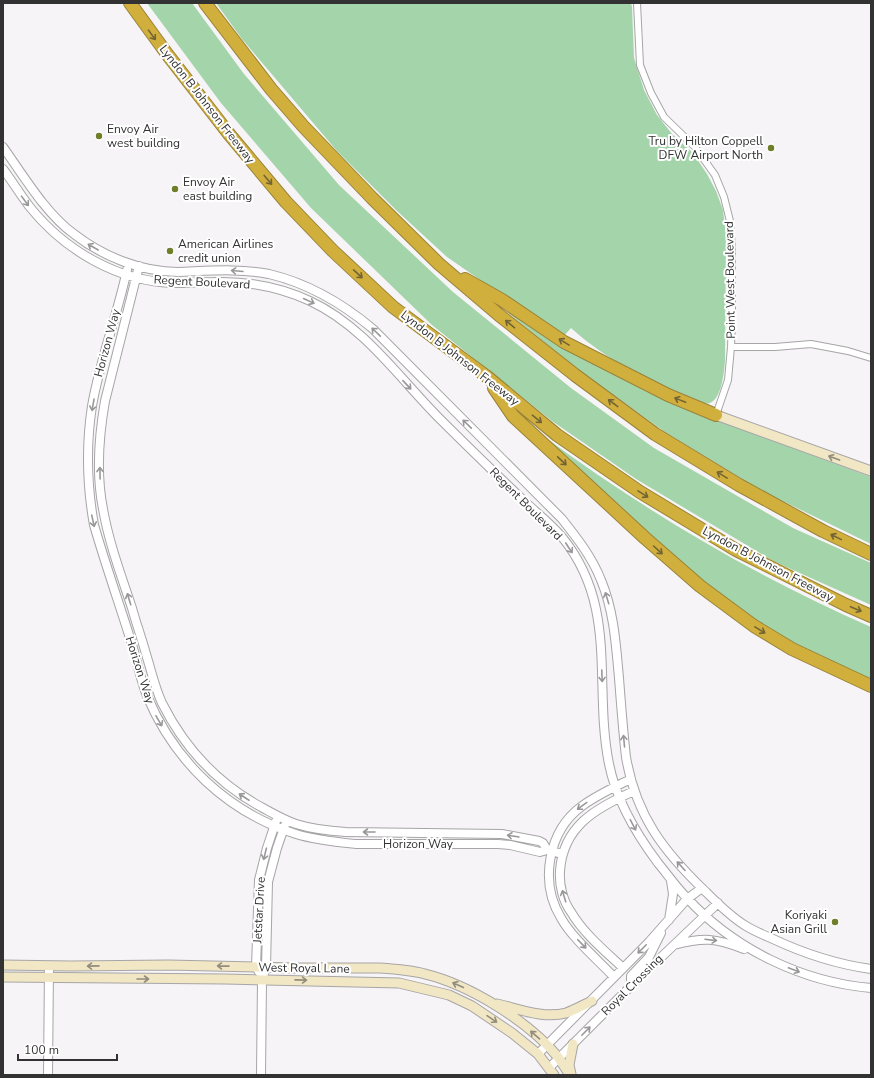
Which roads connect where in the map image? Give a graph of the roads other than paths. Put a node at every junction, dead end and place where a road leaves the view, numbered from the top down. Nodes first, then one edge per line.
1 (130, 3) edge
2 (205, 3) edge
3 (638, 3) edge
4 (3, 147) edge
5 (3, 169) edge
6 (129, 263) junction
7 (439, 264) junction
8 (139, 266) junction
9 (126, 275) junction
10 (135, 277) junction
11 (731, 347) junction
12 (871, 358) edge
13 (486, 376) junction
14 (716, 415) junction
15 (100, 440) junction
16 (88, 441) junction
17 (871, 471) edge
18 (871, 554) edge
19 (871, 616) edge
20 (141, 636) junction
21 (132, 645) junction
22 (144, 646) junction
23 (871, 686) edge
24 (630, 779) junction
25 (615, 786) junction
26 (634, 791) junction
27 (620, 797) junction
28 (278, 817) junction
29 (287, 821) junction
30 (274, 825) junction
31 (283, 829) junction
32 (328, 831) junction
33 (402, 832) junction
34 (326, 840) junction
35 (401, 844) junction
36 (550, 850) junction
37 (563, 854) junction
38 (670, 878) junction
39 (702, 888) junction
40 (687, 899) junction
41 (718, 903) junction
42 (704, 915) junction
43 (666, 923) junction
44 (581, 927) junction
45 (570, 931) junction
46 (673, 945) junction
47 (758, 954) junction
48 (3, 965) edge
49 (49, 966) junction
50 (256, 967) junction
51 (266, 967) junction
52 (623, 968) junction
53 (871, 969) edge
54 (3, 977) edge
55 (614, 977) junction
56 (49, 978) junction
57 (262, 980) junction
58 (633, 984) junction
59 (871, 988) edge
60 (592, 1001) junction
61 (493, 1003) junction
62 (573, 1044) junction
63 (547, 1045) junction
64 (538, 1054) junction
65 (558, 1058) junction
66 (551, 1072) edge
67 (48, 1075) edge
68 (261, 1075) edge
69 (570, 1075) edge

1 -> 13 highway, Lyndon B Johnson Freeway
2 - 7 highway
3 - 11 street, Point West Boulevard
6 -> 4 street, Regent Boulevard
5 -> 9 street, Regent Boulevard
6 - 8 street, Regent Boulevard
6 - 9 street, Horizon Way
14 -> 7 highway
18 -> 7 highway
8 - 10 street, Horizon Way
24 -> 8 street, Regent Boulevard
9 - 10 street, Regent Boulevard
9 -> 16 street, Horizon Way
10 - 15 street, Horizon Way
10 -> 25 street, Regent Boulevard
11 - 12 street
11 - 14 street, Point West Boulevard
13 -> 19 highway, Lyndon B Johnson Freeway
13 -> 23 highway
17 -> 14 main road
15 - 16 street
20 -> 15 street, Horizon Way
16 -> 21 street, Horizon Way
20 - 21 street
20 - 22 street, Horizon Way
21 - 22 street
21 -> 30 street, Horizon Way
28 -> 22 street, Horizon Way
24 - 25 street
24 - 26 street, Regent Boulevard
25 - 27 street, Regent Boulevard
25 -> 36 street
26 - 27 street
39 -> 26 street, Regent Boulevard
27 - 37 street
27 -> 38 street, Regent Boulevard
28 - 29 street, Horizon Way
28 - 30 street, Jetstar Drive
29 - 31 street, Jetstar Drive
29 - 32 street, Horizon Way
30 - 31 street, Horizon Way
30 -> 50 street, Jetstar Drive
31 - 34 street, Horizon Way
31 - 51 street, Jetstar Drive
33 -> 32 street, Horizon Way
32 - 34 street
33 - 35 street
36 -> 33 street, Horizon Way
34 - 35 street, Horizon Way
35 - 36 street, Horizon Way
36 - 37 street, Horizon Way
36 - 45 street
44 -> 37 street
38 - 40 street, Regent Boulevard
38 - 43 street
39 - 40 street, Royal Crossing
39 - 41 street, Regent Boulevard
40 - 42 street, Regent Boulevard
40 - 43 street, Royal Crossing
41 - 42 street, Royal Crossing
41 - 53 street, Regent Boulevard
42 - 46 street, Royal Crossing
42 - 47 street, Regent Boulevard
43 -> 52 street, Royal Crossing
43 - 58 street
44 - 45 street
44 - 52 street
45 -> 55 street
46 -> 47 street
46 - 58 street, Royal Crossing
47 -> 59 street, Regent Boulevard
48 - 49 main road, West Royal Lane
50 -> 49 main road, West Royal Lane
49 - 56 street
50 - 51 main road, West Royal Lane
50 - 57 street, Jetstar Drive
51 - 57 street, Jetstar Drive
61 -> 51 main road, West Royal Lane
52 - 55 street, Royal Crossing
54 - 56 main road, West Royal Lane
55 - 60 street, Royal Crossing
56 -> 57 main road, West Royal Lane
56 - 67 street
57 -> 64 main road, West Royal Lane
57 - 68 street, Jetstar Drive
62 -> 58 street, Royal Crossing
60 - 61 main road
60 - 63 street, Royal Crossing
63 -> 61 main road, West Royal Lane
62 - 65 street, Royal Crossing
62 - 69 main road
63 - 64 street, Royal Crossing
63 - 65 main road, West Royal Lane
64 - 66 main road, West Royal Lane
65 - 66 street, Royal Crossing
65 - 69 main road, West Royal Lane

